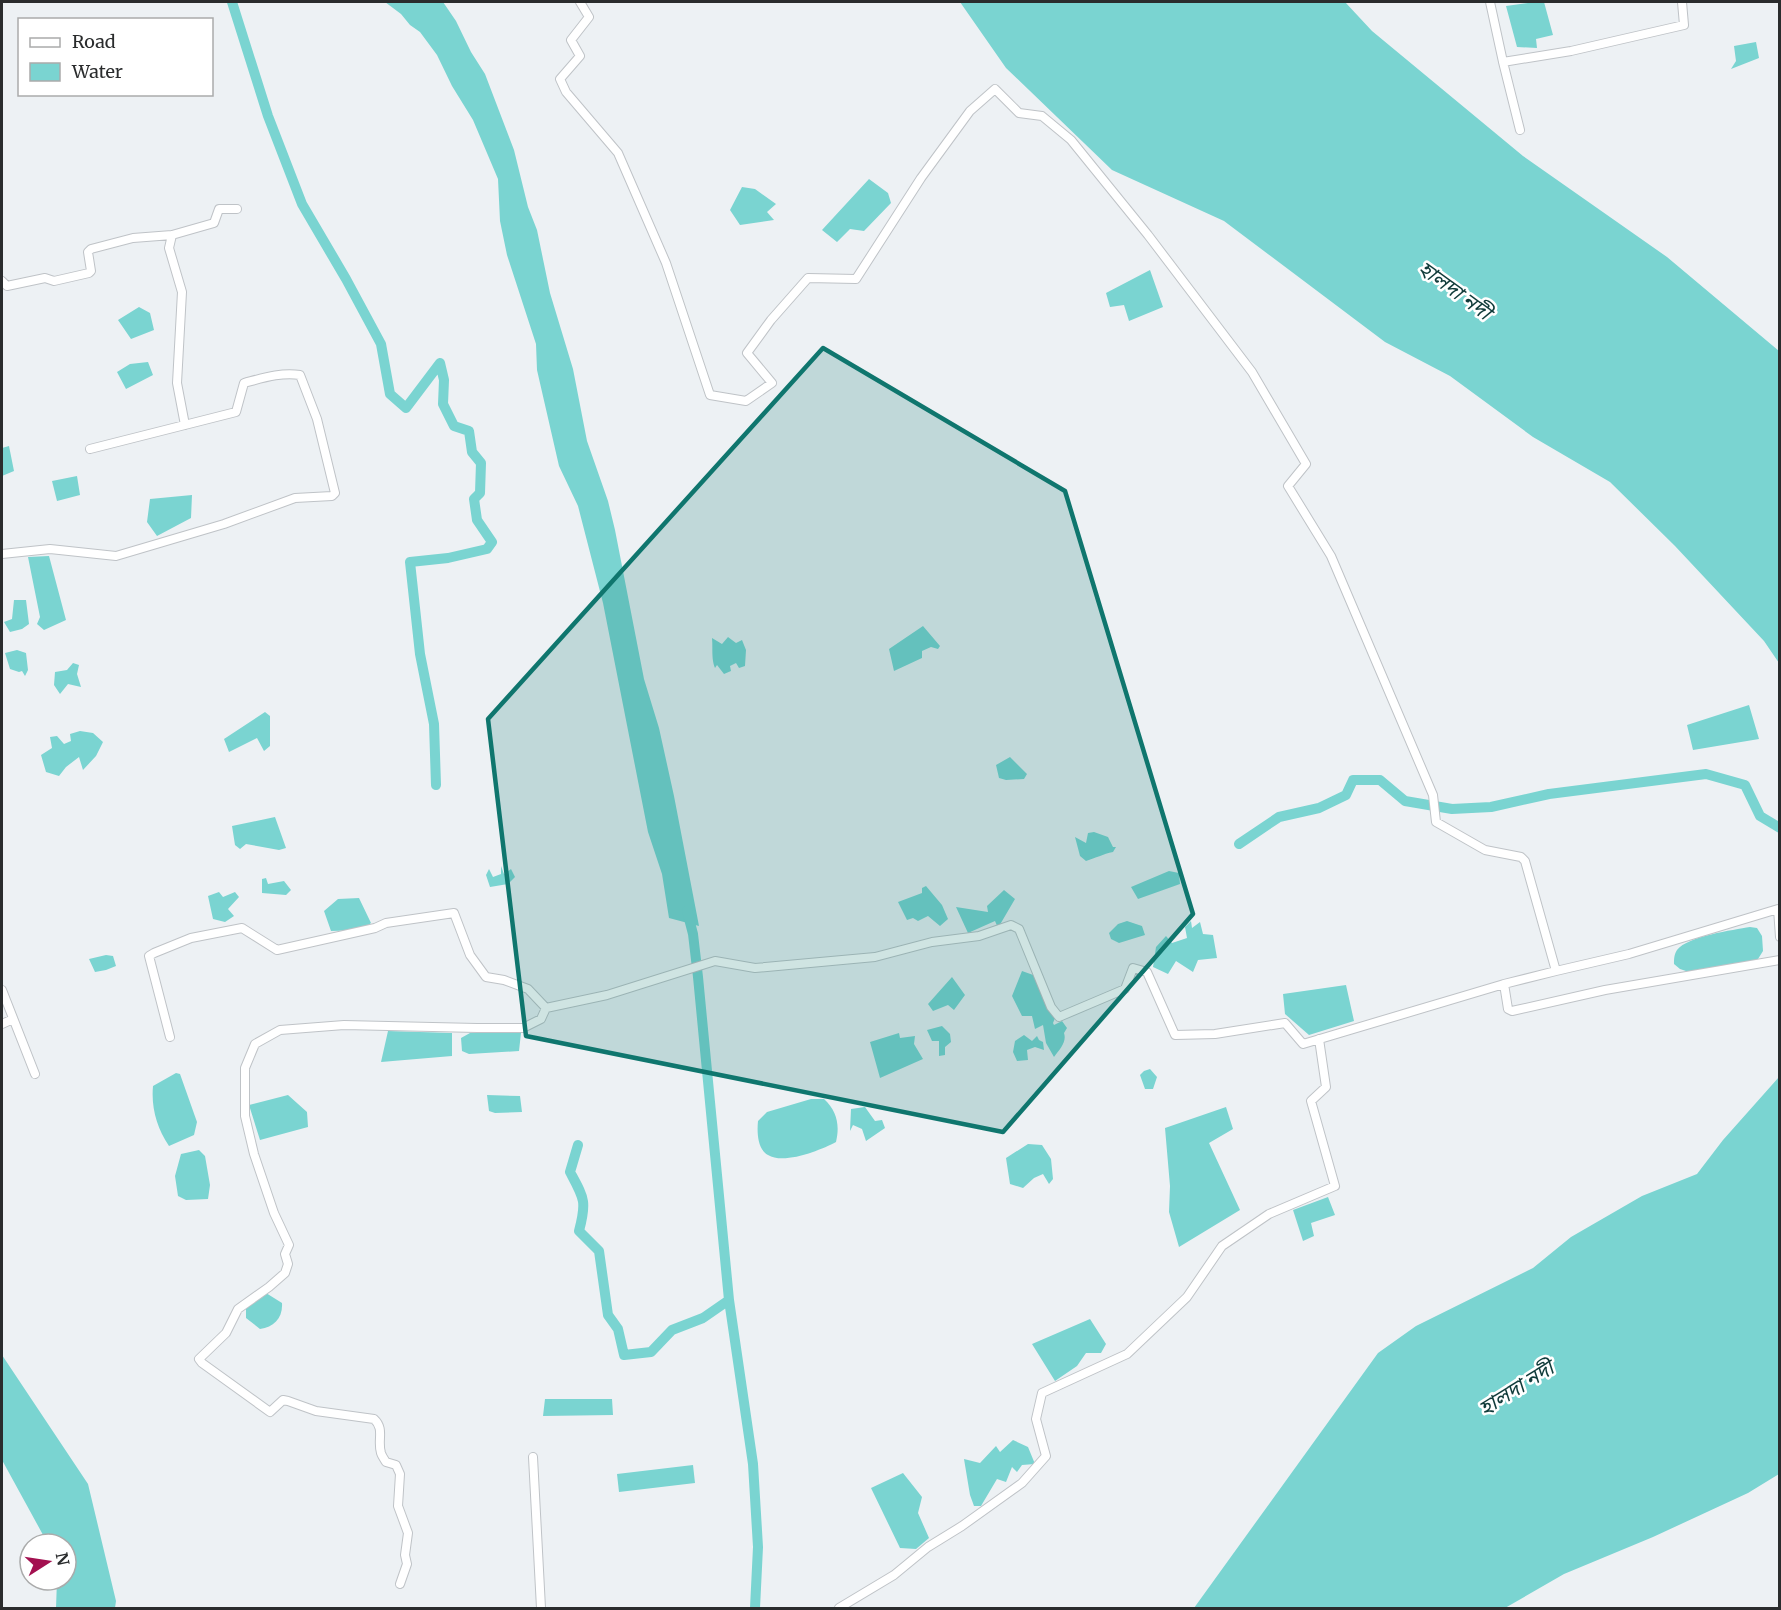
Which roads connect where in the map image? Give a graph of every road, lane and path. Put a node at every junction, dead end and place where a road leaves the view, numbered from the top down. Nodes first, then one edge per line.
1 (580, 2) edge
2 (1490, 2) edge
3 (1682, 2) edge
4 (1503, 63) junction
5 (1520, 130) dead end
6 (237, 209) dead end
7 (172, 235) junction
8 (2, 281) edge
9 (184, 425) junction
10 (90, 449) dead end
11 (2, 555) edge
12 (1779, 937) edge
13 (1779, 960) edge
14 (1556, 971) junction
15 (1504, 984) junction
16 (2, 990) edge
17 (546, 1008) junction
18 (13, 1019) junction
19 (2, 1024) edge
20 (170, 1037) dead end
21 (1319, 1039) junction
22 (35, 1074) dead end
23 (533, 1457) dead end
24 (400, 1584) dead end
25 (541, 1608) edge
26 (839, 1608) edge

1 - 14 street
2 - 4 street
3 - 4 street
4 - 5 street
6 - 7 street
7 - 8 street
7 - 9 street
9 - 10 street
9 - 11 street
12 - 14 street
13 - 15 street
14 - 15 street
15 - 21 street
16 - 18 street
17 - 20 street
17 - 21 street
17 - 24 street
18 - 19 street
18 - 22 street
21 - 26 street
23 - 25 street

